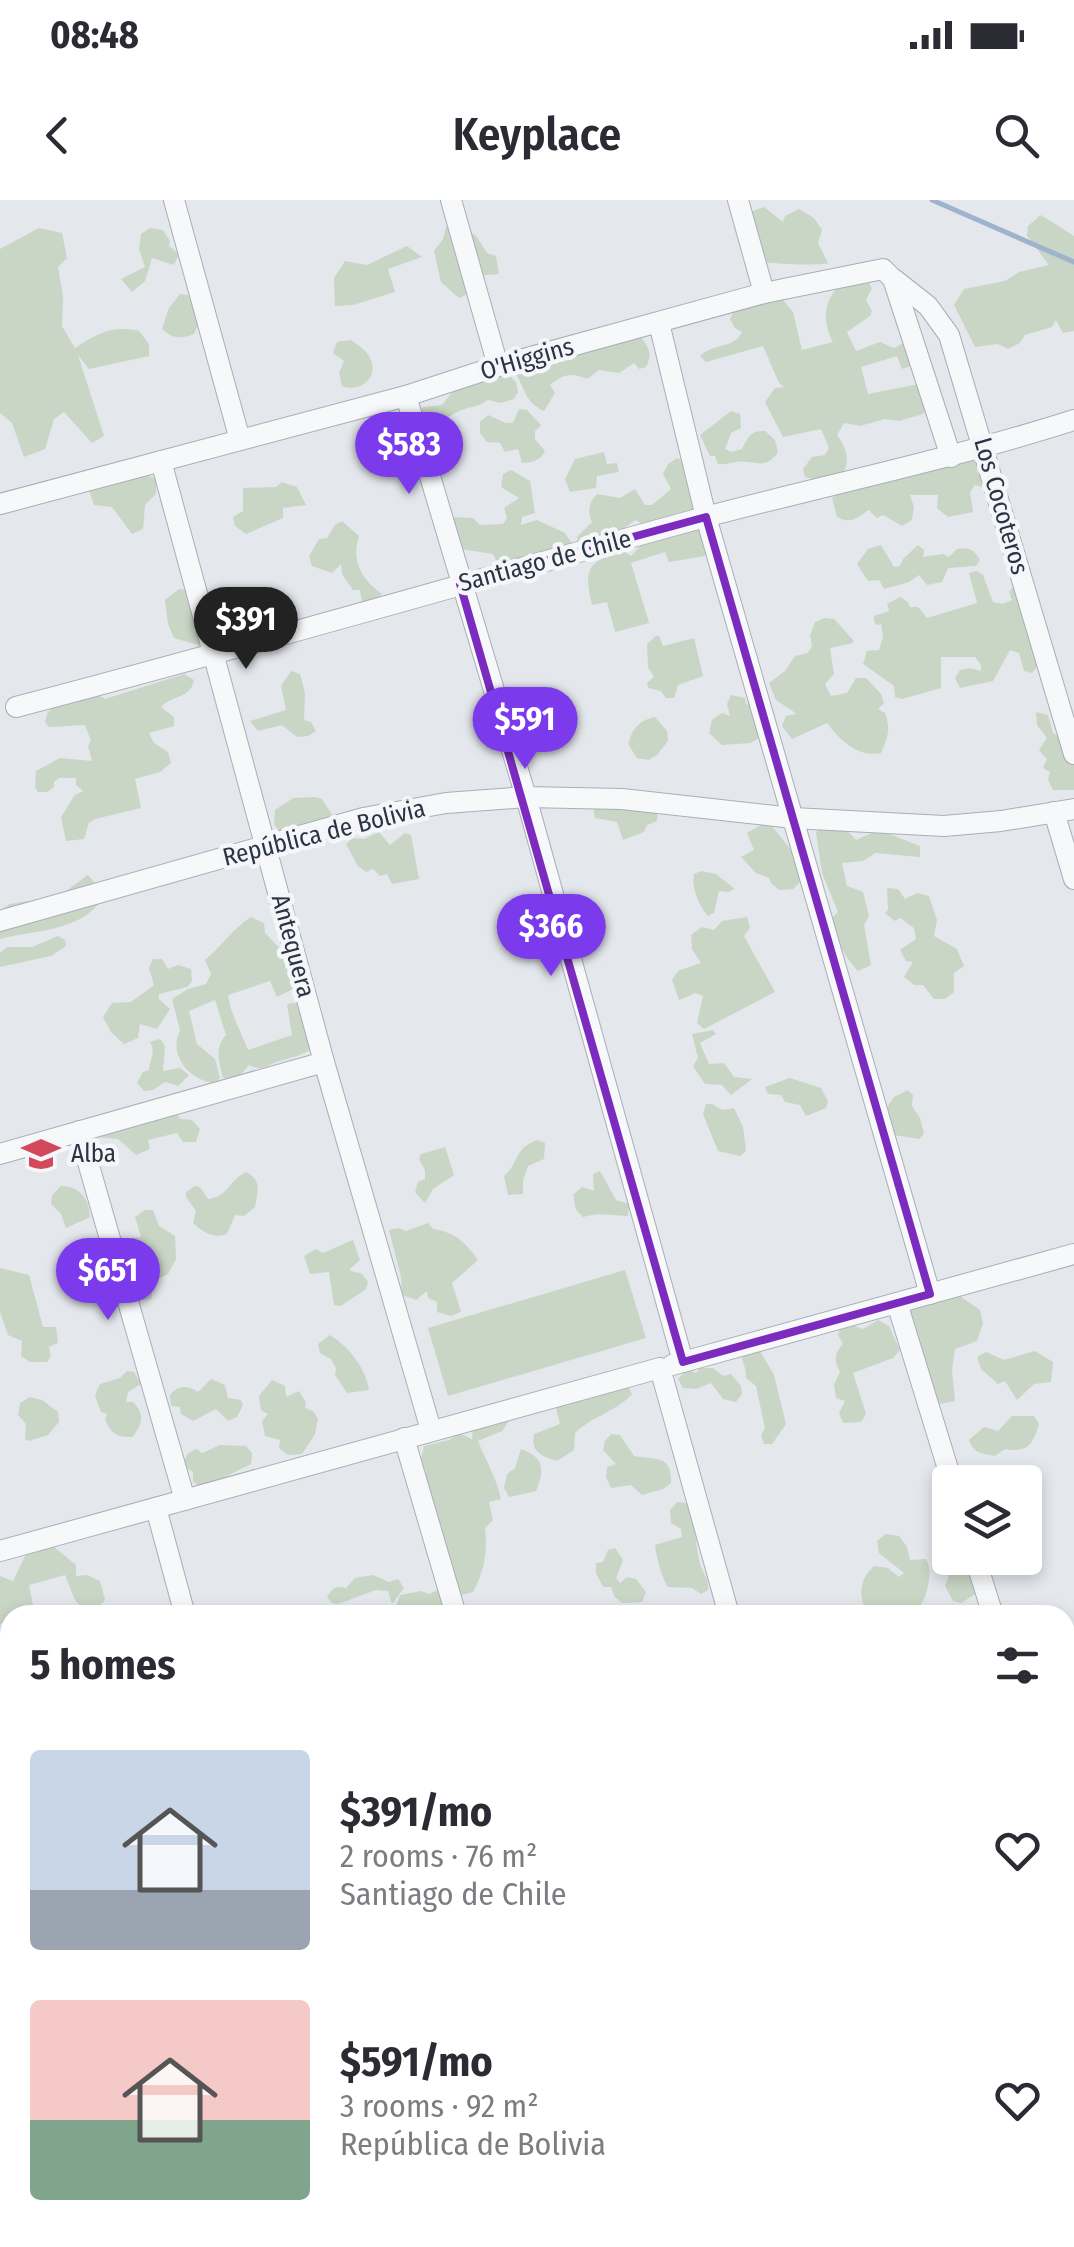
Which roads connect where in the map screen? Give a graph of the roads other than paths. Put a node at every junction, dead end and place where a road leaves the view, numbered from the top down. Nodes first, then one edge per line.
1 (174, 200) edge
2 (451, 200) edge
3 (738, 200) edge
4 (888, 274) junction
5 (764, 292) junction
6 (658, 323) junction
7 (498, 366) junction
8 (406, 396) junction
9 (1074, 420) edge
10 (240, 440) junction
11 (985, 448) junction
12 (950, 457) junction
13 (161, 461) junction
14 (0, 504) edge
15 (706, 517) junction
16 (460, 584) junction
17 (214, 656) junction
18 (16, 707) dead end
19 (1074, 754) edge
20 (526, 797) junction
21 (1064, 811) edge
22 (793, 818) junction
23 (267, 845) junction
24 (1074, 879) edge
25 (0, 921) edge
26 (324, 1062) junction
27 (79, 1131) junction
28 (0, 1154) edge
29 (1074, 1254) edge
30 (930, 1294) junction
31 (897, 1303) junction
32 (683, 1362) junction
33 (660, 1368) junction
34 (431, 1430) junction
35 (404, 1438) junction
36 (947, 1465) edge
37 (184, 1500) junction
38 (156, 1508) junction
39 (0, 1551) edge
40 (981, 1575) edge
41 (182, 1605) edge
42 (453, 1605) edge
43 (725, 1605) edge
44 (990, 1605) edge

1 - 10 street
2 - 7 street
3 - 5 street
4 - 5 street, O'Higgins
4 - 11 street, Los Cocoteros
4 - 12 street
5 - 6 street, O'Higgins
6 - 7 street, O'Higgins
6 - 15 street
7 - 8 street, O'Higgins
8 - 10 street, O'Higgins
8 - 16 street
9 - 11 street, Santiago de Chile
10 - 13 street, O'Higgins
11 - 12 street, Santiago de Chile
11 - 19 street, Los Cocoteros
12 - 15 street, Santiago de Chile
13 - 14 street, O'Higgins
13 - 17 street, Antequera
15 - 16 street, Santiago de Chile
15 - 22 street
16 - 17 street, Santiago de Chile
16 - 20 street
17 - 18 street, Santiago de Chile
17 - 23 street, Antequera
20 - 22 street, República de Bolivia
20 - 23 street, República de Bolivia
20 - 32 street
21 - 22 street, República de Bolivia
21 - 24 street
22 - 30 street
23 - 25 street, República de Bolivia
23 - 26 street, Antequera
26 - 27 street
26 - 34 street, Antequera
27 - 28 street
27 - 37 street
29 - 30 street
30 - 31 street
31 - 32 street
31 - 36 street
32 - 33 street
33 - 34 street
33 - 43 street
34 - 35 street
35 - 37 street
35 - 42 street
37 - 38 street
38 - 39 street
38 - 41 street
40 - 44 street

